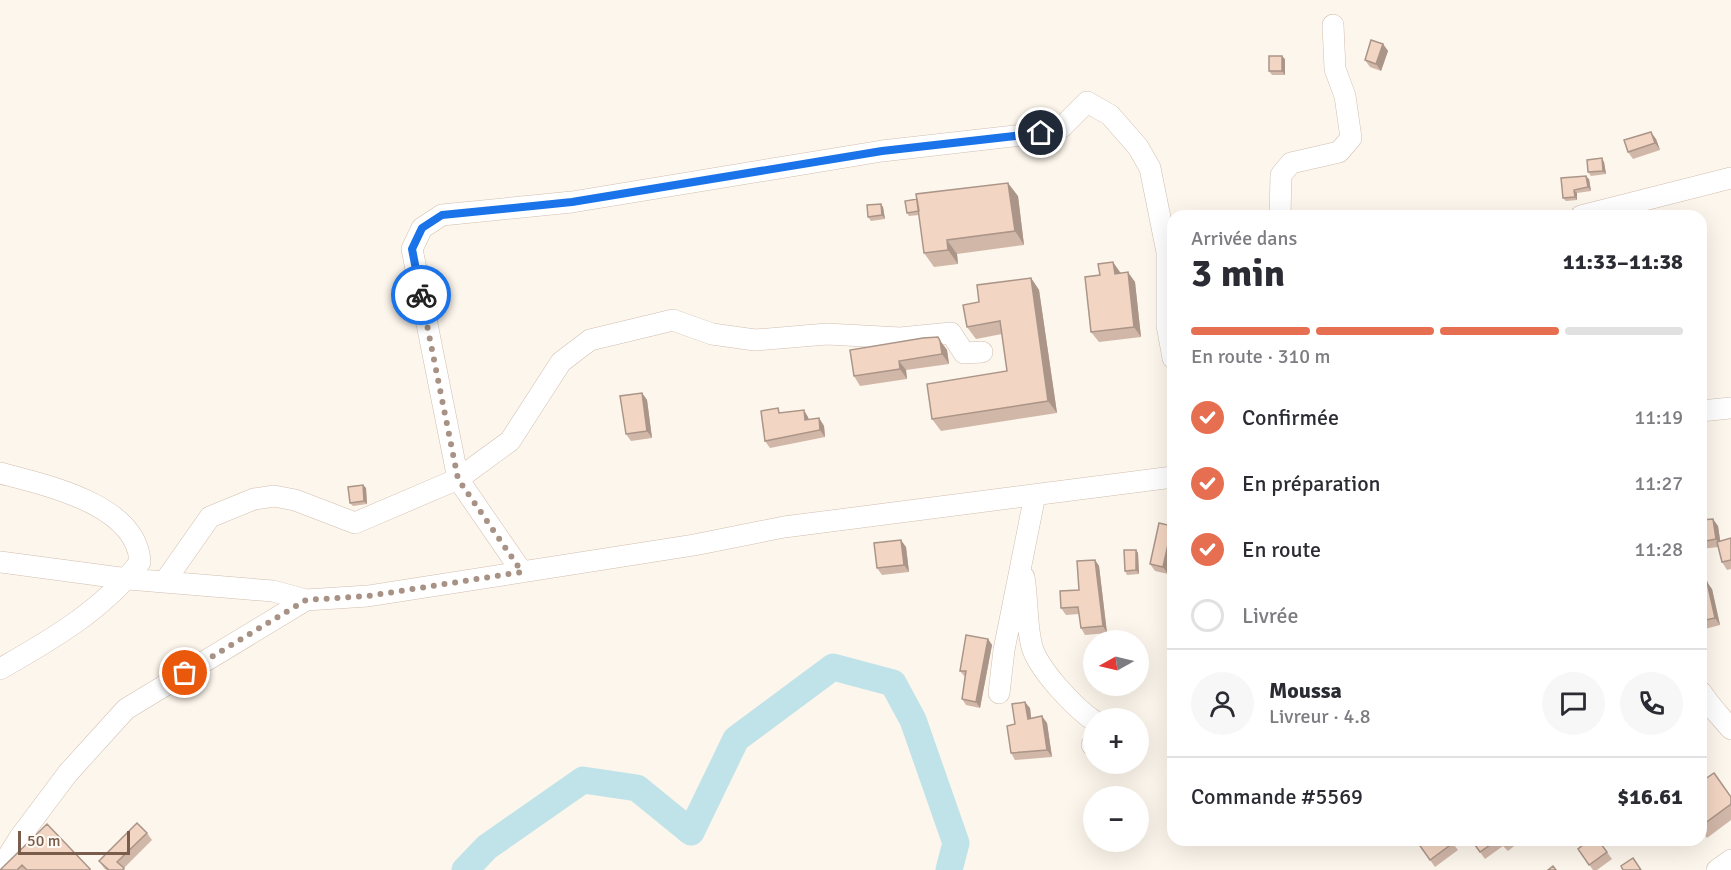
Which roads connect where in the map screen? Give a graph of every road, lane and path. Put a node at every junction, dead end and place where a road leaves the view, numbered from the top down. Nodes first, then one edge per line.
1 (1333, 25) dead end
2 (1731, 178) edge
3 (1280, 210) edge
4 (1605, 210) edge
5 (1167, 239) edge
6 (982, 352) dead end
7 (1731, 408) edge
8 (1707, 410) edge
9 (0, 473) edge
10 (1167, 478) edge
11 (458, 479) junction
12 (1035, 495) junction
13 (1023, 553) junction
14 (0, 562) edge
15 (522, 572) junction
16 (128, 579) junction
17 (165, 581) junction
18 (306, 600) junction
19 (1032, 647) junction
20 (1004, 650) junction
21 (0, 669) edge
22 (999, 693) dead end
23 (1707, 699) edge
24 (1083, 713) edge
25 (1731, 729) edge
26 (1731, 860) edge
27 (0, 868) edge
28 (1717, 870) edge

1 - 3 street
2 - 4 street
5 - 11 street
6 - 11 street
7 - 8 street
9 - 16 street
10 - 12 street
11 - 15 street
11 - 17 street
12 - 13 street
12 - 15 street
13 - 19 street
13 - 20 street
14 - 16 street
15 - 18 street
16 - 17 street
16 - 21 street
17 - 18 street
18 - 27 street
19 - 20 street
19 - 24 street
20 - 22 street
23 - 25 street
26 - 28 street

